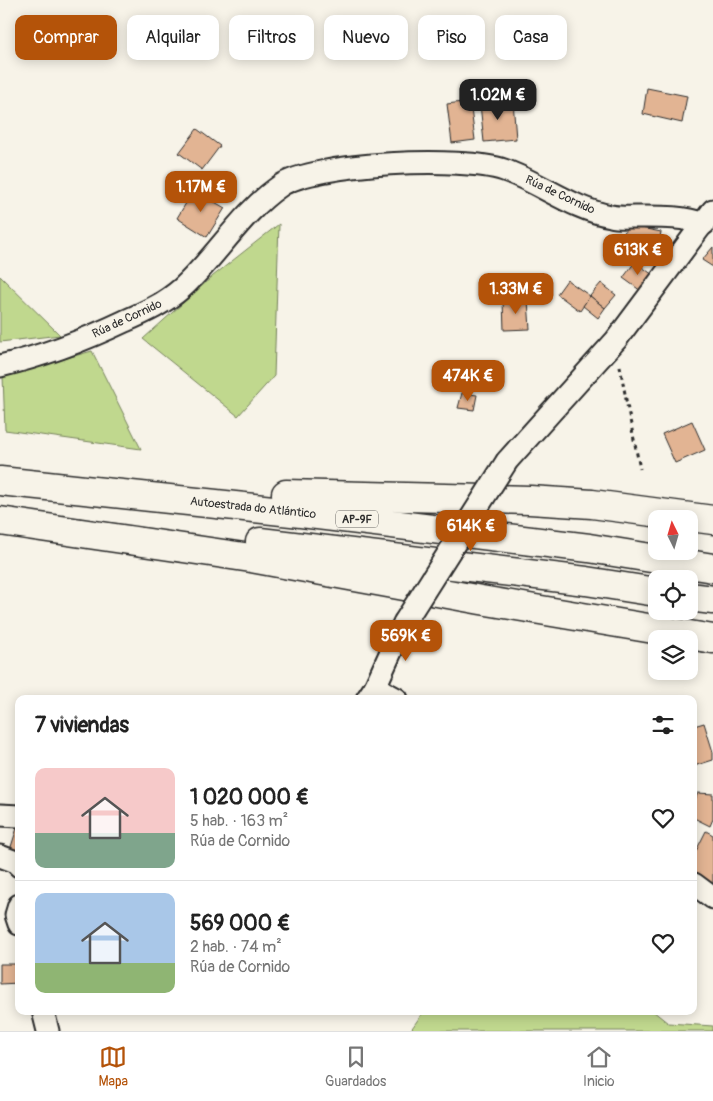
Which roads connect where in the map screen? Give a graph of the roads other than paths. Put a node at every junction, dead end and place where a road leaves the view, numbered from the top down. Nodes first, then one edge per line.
1 (709, 217) edge
2 (0, 366) edge
3 (0, 472) edge
4 (0, 481) edge
5 (0, 516) edge
6 (713, 520) edge
7 (0, 522) edge
8 (713, 568) edge
9 (648, 591) edge
10 (698, 598) edge
11 (713, 600) edge
12 (713, 639) edge
13 (371, 693) edge
14 (0, 815) edge
15 (15, 816) edge
16 (0, 856) edge
17 (15, 862) edge
18 (697, 886) edge
19 (713, 898) edge
20 (44, 1015) edge
21 (48, 1031) edge

1 - 2 street, Rúa de Cornido
1 - 13 street, Rúa de Cornido, bridge
3 - 6 highway
4 - 8 highway, Autoestrada do Atlántico / AP-9F
5 - 9 highway
7 - 12 highway
10 - 11 highway
14 - 15 street
16 - 17 street
18 - 19 street
20 - 21 street

